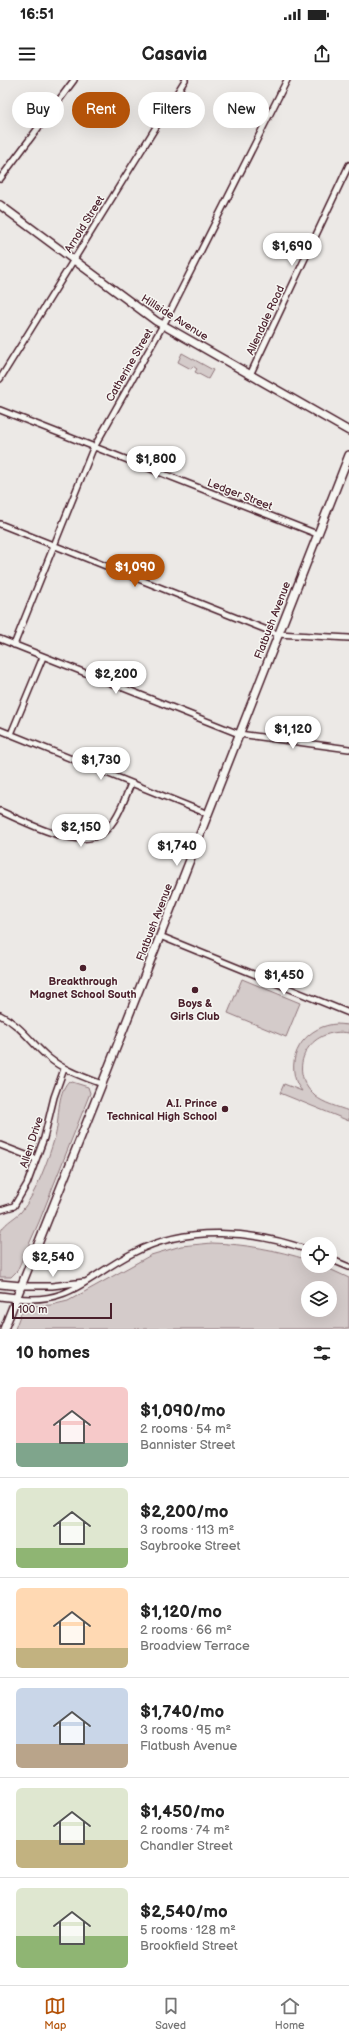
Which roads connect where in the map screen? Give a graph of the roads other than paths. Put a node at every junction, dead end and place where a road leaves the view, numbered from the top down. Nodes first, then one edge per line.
1 (74, 80) edge
2 (185, 80) edge
3 (287, 80) edge
4 (349, 165) edge
5 (0, 179) edge
6 (0, 205) edge
7 (74, 260) junction
8 (163, 326) junction
9 (250, 375) junction
10 (0, 379) edge
11 (0, 410) edge
12 (349, 431) edge
13 (94, 447) junction
14 (349, 455) edge
15 (0, 524) edge
16 (317, 534) junction
17 (54, 546) junction
18 (277, 634) junction
19 (349, 638) edge
20 (0, 639) edge
21 (14, 645) junction
22 (43, 657) junction
23 (0, 730) edge
24 (11, 734) junction
25 (239, 734) junction
26 (349, 749) edge
27 (131, 784) junction
28 (0, 811) edge
29 (208, 814) junction
30 (160, 936) junction
31 (349, 1013) edge
32 (0, 1015) edge
33 (64, 1069) junction
34 (102, 1084) junction
35 (0, 1145) edge
36 (36, 1160) junction
37 (1, 1210) dead end
38 (301, 1248) edge
39 (337, 1262) edge
40 (349, 1267) edge
41 (85, 1282) junction
42 (0, 1284) edge
43 (22, 1286) junction
44 (0, 1296) edge
45 (16, 1298) junction
46 (4, 1329) edge

1 - 5 street
2 - 7 street, Arnold Street
3 - 8 street, Catherine Street
4 - 9 street, Allendale Road
6 - 7 street, Hillside Avenue
7 - 8 street, Hillside Avenue
7 - 10 street, Arnold Street
8 - 9 street, Hillside Avenue
8 - 13 street, Catherine Street
9 - 12 street, Hillside Avenue
11 - 13 street, Ledger Street
13 - 16 street, Ledger Street
13 - 17 street, Catherine Street
14 - 16 street, Flatbush Avenue
15 - 17 street
16 - 18 street, Flatbush Avenue
17 - 18 street
17 - 21 street, Catherine Street
18 - 19 street
18 - 25 street, Flatbush Avenue
20 - 21 street
21 - 22 street
22 - 24 street
22 - 25 street
23 - 24 street
24 - 27 street
25 - 26 street
25 - 29 street, Flatbush Avenue
27 - 28 street
27 - 29 street
29 - 30 street, Flatbush Avenue
30 - 31 street
30 - 34 street, Flatbush Avenue
32 - 33 street
33 - 34 street
33 - 36 street, Allen Drive
34 - 43 street, Flatbush Avenue
35 - 36 street
36 - 37 street, Allen Drive
38 - 41 street
39 - 40 street
41 - 43 street
41 - 45 street
42 - 43 street
43 - 45 street, Flatbush Avenue
44 - 45 street
45 - 46 street, Flatbush Avenue

